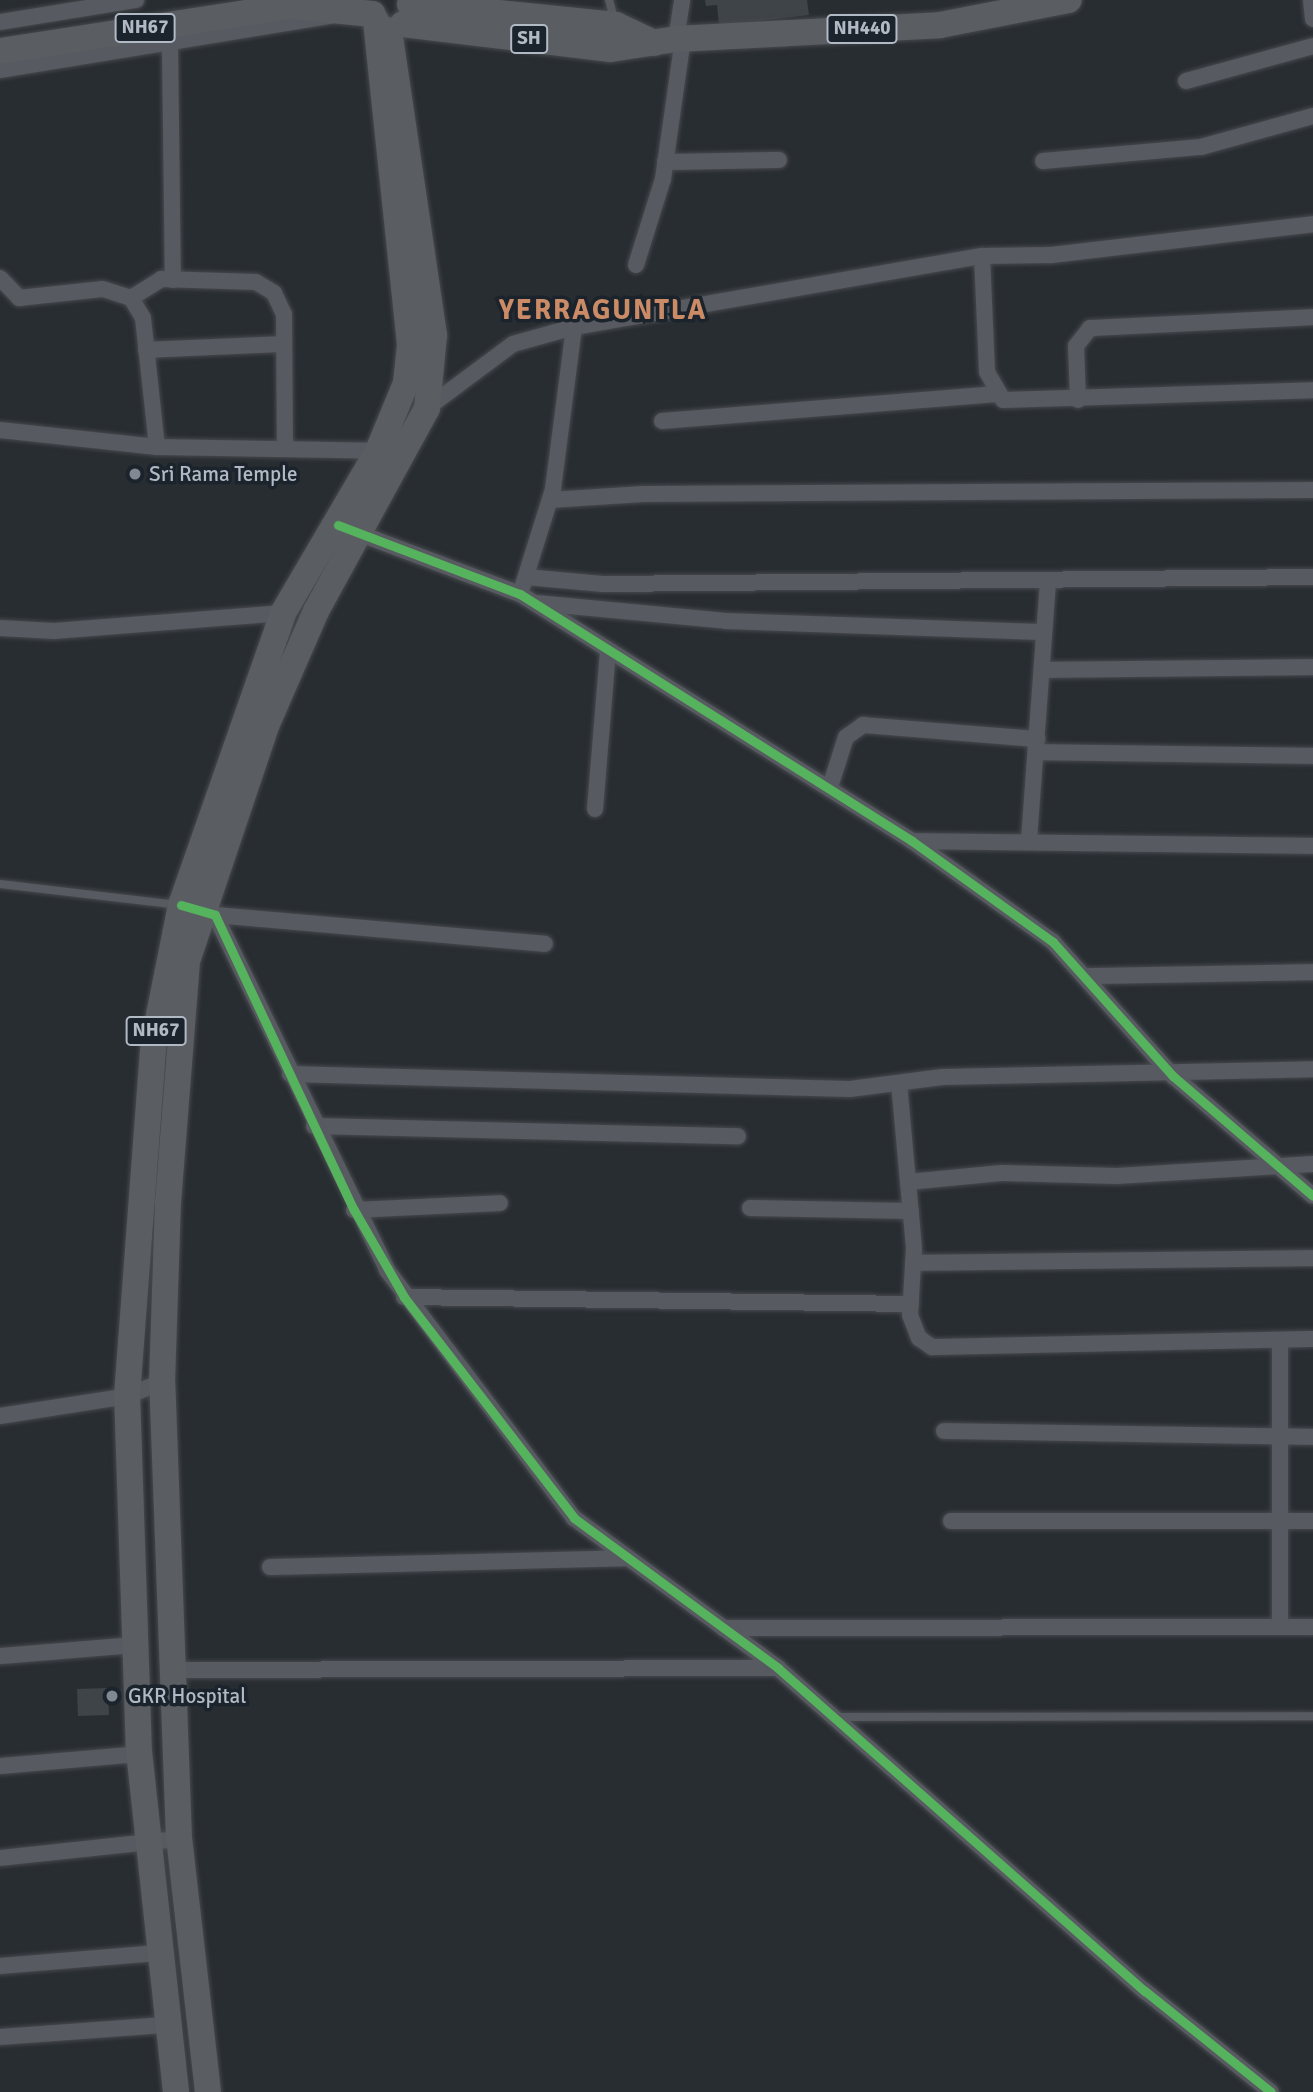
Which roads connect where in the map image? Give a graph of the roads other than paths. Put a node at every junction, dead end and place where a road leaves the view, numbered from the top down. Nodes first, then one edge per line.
1 (136, 0) edge
2 (682, 0) edge
3 (1069, 0) edge
4 (1311, 0) edge
5 (118, 1) edge
6 (41, 8) edge
7 (372, 10) edge
8 (612, 13) edge
9 (1313, 19) edge
10 (0, 22) edge
11 (671, 40) junction
12 (170, 45) junction
13 (1313, 46) edge
14 (0, 51) edge
15 (0, 70) edge
16 (1186, 80) dead end
17 (1313, 116) edge
18 (779, 160) dead end
19 (1043, 161) dead end
20 (665, 162) junction
21 (1313, 224) edge
22 (982, 256) junction
23 (636, 265) dead end
24 (0, 278) edge
25 (173, 280) junction
26 (131, 298) junction
27 (1313, 317) edge
28 (574, 327) junction
29 (284, 344) junction
30 (146, 350) junction
31 (1313, 390) edge
32 (994, 394) junction
33 (1078, 400) junction
34 (427, 408) junction
35 (662, 421) dead end
36 (0, 430) edge
37 (285, 446) junction
38 (157, 447) junction
39 (378, 451) junction
40 (1313, 491) edge
41 (550, 500) junction
42 (349, 529) junction
43 (526, 577) junction
44 (1313, 577) edge
45 (1048, 581) junction
46 (527, 598) junction
47 (283, 613) junction
48 (0, 628) edge
49 (1044, 632) junction
50 (608, 652) junction
51 (1313, 667) edge
52 (1044, 670) junction
53 (1036, 746) junction
54 (1313, 755) edge
55 (830, 787) junction
56 (595, 809) dead end
57 (1029, 840) junction
58 (912, 841) junction
59 (1313, 846) edge
60 (0, 884) edge
61 (200, 910) junction
62 (545, 944) dead end
63 (1313, 972) edge
64 (1089, 976) junction
65 (1313, 1069) edge
66 (290, 1074) junction
67 (1173, 1076) junction
68 (899, 1083) junction
69 (314, 1126) junction
70 (738, 1136) dead end
71 (1313, 1164) edge
72 (1273, 1166) junction
73 (908, 1182) junction
74 (1313, 1196) edge
75 (500, 1203) dead end
76 (750, 1208) dead end
77 (354, 1210) junction
78 (911, 1211) junction
79 (1313, 1258) edge
80 (914, 1263) junction
81 (404, 1297) junction
82 (911, 1304) junction
83 (1313, 1339) edge
84 (1280, 1340) junction
85 (162, 1382) junction
86 (127, 1396) junction
87 (0, 1416) edge
88 (944, 1431) dead end
89 (1281, 1437) junction
90 (1313, 1437) edge
91 (1281, 1520) junction
92 (951, 1521) dead end
93 (1313, 1521) edge
94 (627, 1558) junction
95 (270, 1567) dead end
96 (1313, 1627) edge
97 (723, 1628) junction
98 (1280, 1628) junction
99 (133, 1645) junction
100 (0, 1656) edge
101 (778, 1668) junction
102 (173, 1670) junction
103 (1313, 1716) edge
104 (833, 1717) junction
105 (139, 1754) junction
106 (0, 1766) edge
107 (179, 1839) junction
108 (148, 1842) junction
109 (0, 1858) edge
110 (157, 1953) junction
111 (0, 1966) edge
112 (165, 2025) junction
113 (0, 2037) edge
114 (176, 2092) edge
115 (208, 2092) edge
116 (1271, 2092) edge

1 - 5 street
2 - 11 street
3 - 11 highway, NH440
4 - 9 street
5 - 6 street
6 - 10 street
7 - 8 highway, SH
7 - 11 highway, SH
7 - 12 street
7 - 14 highway, NH67
7 - 34 highway, NH67
7 - 39 highway, NH67
8 - 11 highway, SH
11 - 20 street
12 - 15 street
12 - 25 street
13 - 16 street
17 - 19 street
18 - 20 street
20 - 23 street
21 - 22 street
22 - 28 street
22 - 32 street
24 - 26 street
25 - 26 street
25 - 29 street
26 - 30 street
27 - 33 street
28 - 34 street
28 - 41 street
29 - 30 street
29 - 37 street
30 - 38 street
31 - 33 street
32 - 33 street
32 - 35 street
34 - 42 highway, NH67
36 - 38 street
37 - 38 street
37 - 39 street
39 - 42 highway, NH67
40 - 41 street
41 - 43 street
42 - 46 street
42 - 47 highway, NH67
42 - 61 highway, NH67
43 - 45 street
43 - 46 street
44 - 45 street
45 - 49 street
46 - 49 street
46 - 50 street
47 - 48 street
47 - 61 highway, NH67
49 - 52 street
50 - 55 street
50 - 56 street
51 - 52 street
52 - 53 street
53 - 54 street
53 - 55 street
53 - 57 street
55 - 58 street
57 - 58 street
57 - 59 street
58 - 64 street
60 - 61 lane
61 - 62 street
61 - 66 street
61 - 85 highway, NH67
61 - 86 highway, NH67
63 - 64 street
64 - 67 street
65 - 67 street
66 - 68 street
66 - 69 street
67 - 68 street
67 - 72 street
68 - 73 street
69 - 70 street
69 - 77 street
71 - 72 street
72 - 73 street
72 - 74 street
73 - 78 street
75 - 77 street
76 - 78 street
77 - 81 street
78 - 80 street
79 - 80 street
80 - 82 street
81 - 82 street
81 - 94 street
82 - 84 street
83 - 84 street
84 - 89 street
85 - 86 street
85 - 102 highway, NH67
86 - 87 street
86 - 99 highway, NH67
88 - 89 street
89 - 90 street
89 - 91 street
91 - 92 street
91 - 93 street
91 - 98 street
94 - 95 street
94 - 97 street
96 - 98 street
97 - 98 street
97 - 101 street
99 - 100 street
99 - 105 highway, NH67
101 - 102 street
101 - 104 street
102 - 107 highway, NH67
103 - 104 lane
104 - 116 street
105 - 106 street
105 - 108 highway, NH67
107 - 108 street
107 - 115 highway, NH67
108 - 109 street
108 - 110 highway, NH67
110 - 111 street
110 - 112 highway, NH67
112 - 113 street
112 - 114 highway, NH67

